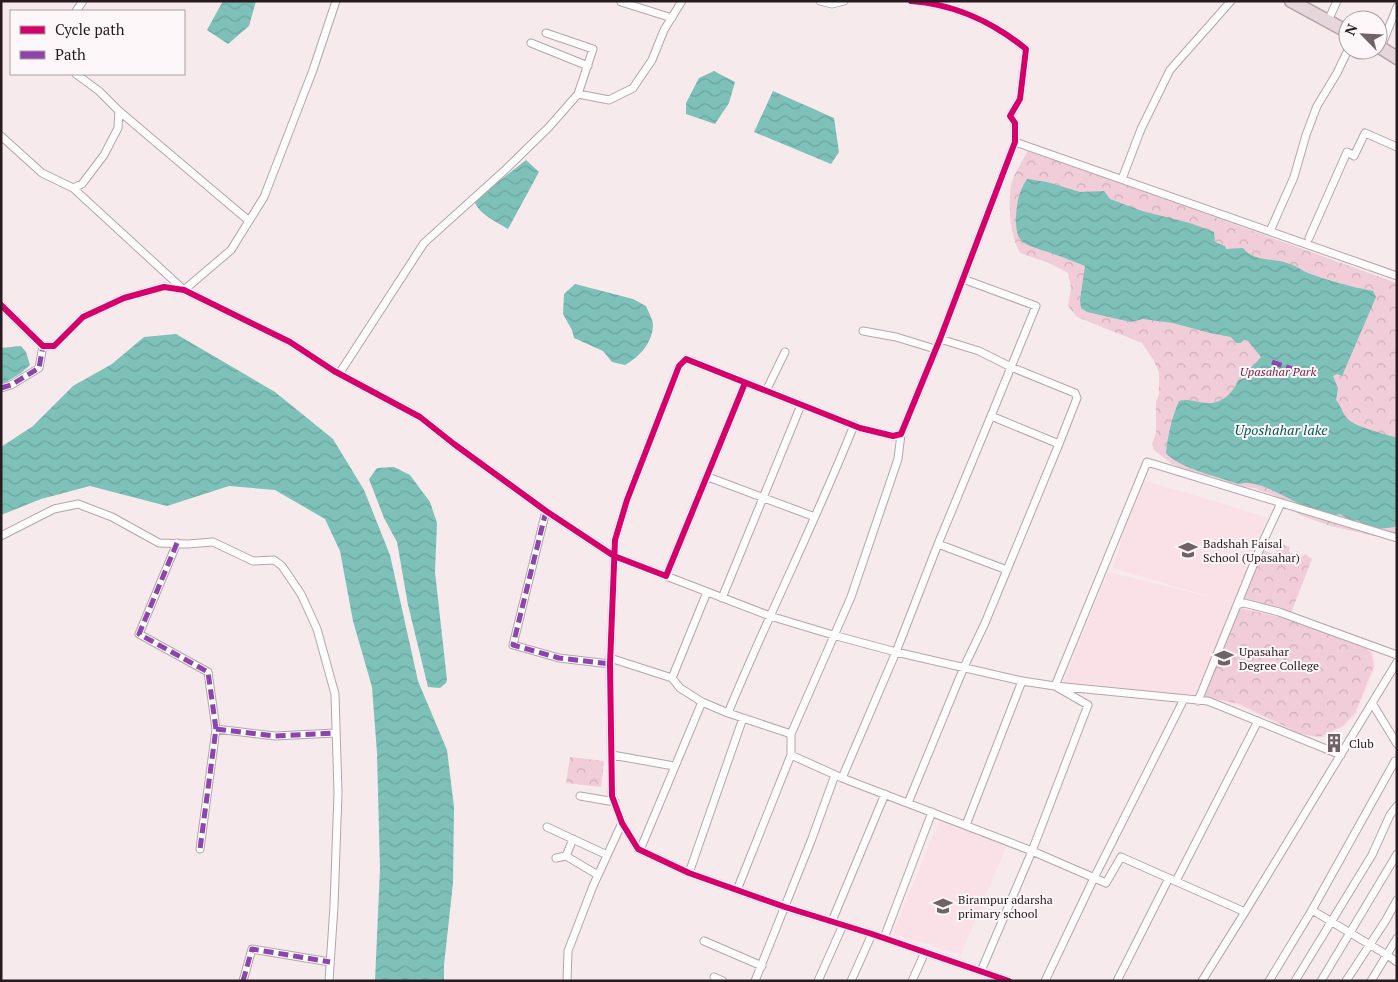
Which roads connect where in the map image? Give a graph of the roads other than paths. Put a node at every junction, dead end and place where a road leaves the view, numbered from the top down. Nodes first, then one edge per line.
1 (336, 1) edge
2 (682, 1) edge
3 (820, 1) edge
4 (844, 1) edge
5 (910, 1) edge
6 (1231, 1) edge
7 (1291, 1) edge
8 (1337, 1) edge
9 (621, 2) edge
10 (1397, 7) edge
11 (672, 18) junction
12 (1328, 21) junction
13 (1338, 26) edge
14 (1388, 27) edge
15 (546, 32) dead end
16 (531, 43) dead end
17 (1343, 60) edge
18 (588, 66) junction
19 (77, 75) edge
20 (578, 94) junction
21 (119, 111) junction
22 (1, 136) edge
23 (1015, 142) junction
24 (1397, 146) edge
25 (1122, 179) junction
26 (73, 188) junction
27 (249, 221) junction
28 (1270, 231) junction
29 (1309, 238) dead end
30 (1397, 276) edge
31 (963, 279) junction
32 (184, 290) junction
33 (1, 305) edge
34 (863, 331) dead end
35 (940, 339) junction
36 (43, 346) junction
37 (935, 349) junction
38 (785, 352) dead end
39 (1011, 367) junction
40 (340, 374) junction
41 (745, 382) junction
42 (1, 388) edge
43 (766, 391) junction
44 (801, 405) junction
45 (992, 416) junction
46 (854, 425) junction
47 (901, 434) junction
48 (1059, 444) junction
49 (708, 477) junction
50 (762, 497) junction
51 (1281, 503) junction
52 (546, 510) junction
53 (815, 518) junction
54 (1, 536) edge
55 (1397, 538) edge
56 (176, 543) junction
57 (938, 544) junction
58 (614, 556) junction
59 (1007, 570) junction
60 (666, 576) junction
61 (707, 592) junction
62 (722, 598) junction
63 (1237, 605) junction
64 (770, 616) junction
65 (833, 635) junction
66 (896, 652) junction
67 (1397, 655) edge
68 (610, 661) junction
69 (1397, 662) edge
70 (964, 668) junction
71 (672, 678) junction
72 (1022, 681) junction
73 (1055, 686) junction
74 (1184, 699) junction
75 (1198, 700) junction
76 (702, 702) junction
77 (1372, 703) junction
78 (728, 713) junction
79 (743, 718) junction
80 (1258, 721) junction
81 (216, 729) junction
82 (335, 733) junction
83 (790, 734) junction
84 (1397, 744) edge
85 (612, 755) junction
86 (791, 755) junction
87 (1341, 755) junction
88 (1396, 761) edge
89 (674, 766) junction
90 (839, 776) junction
91 (886, 794) junction
92 (580, 796) dead end
93 (615, 802) junction
94 (908, 803) junction
95 (1397, 806) edge
96 (932, 812) junction
97 (622, 824) junction
98 (966, 825) junction
99 (547, 826) dead end
100 (573, 838) junction
101 (200, 848) dead end
102 (640, 850) junction
103 (1032, 851) junction
104 (1397, 854) edge
105 (607, 855) junction
106 (566, 856) junction
107 (556, 858) dead end
108 (690, 873) junction
109 (598, 875) junction
110 (1094, 878) junction
111 (1173, 879) junction
112 (737, 890) junction
113 (1397, 900) edge
114 (785, 907) junction
115 (1312, 910) junction
116 (1245, 912) junction
117 (832, 921) junction
118 (1330, 922) junction
119 (843, 925) junction
120 (1350, 933) junction
121 (872, 934) junction
122 (884, 938) junction
123 (1397, 938) edge
124 (704, 941) dead end
125 (1369, 945) junction
126 (925, 952) junction
127 (1387, 955) junction
128 (330, 962) junction
129 (1397, 962) edge
130 (762, 966) junction
131 (981, 971) junction
132 (714, 977) dead end
133 (243, 981) edge
134 (329, 981) edge
135 (567, 981) edge
136 (723, 981) edge
137 (755, 981) edge
138 (818, 981) edge
139 (851, 981) edge
140 (912, 981) edge
141 (1009, 981) edge
142 (1046, 981) edge
143 (1117, 981) edge
144 (1202, 981) edge
145 (1269, 981) edge
146 (1295, 981) edge
147 (1321, 981) edge
148 (1346, 981) edge
149 (1371, 981) edge

1 - 27 street
2 - 11 street
3 - 4 street
5 - 23 street
6 - 25 street
7 - 12 highway
8 - 12 street
9 - 11 street
10 - 14 street
11 - 20 street
12 - 13 highway
15 - 18 street
16 - 18 street
17 - 28 street
18 - 20 street
19 - 21 street
20 - 40 street
21 - 26 street
21 - 27 street
22 - 26 street
23 - 25 street
23 - 31 street
24 - 29 street
25 - 28 street
26 - 32 street
27 - 32 street
28 - 30 street
31 - 35 street
31 - 39 street
32 - 36 street
32 - 40 street
33 - 36 street
34 - 37 street
35 - 37 street
35 - 39 street
36 - 42 street
37 - 47 street
38 - 43 street
39 - 45 street
39 - 48 street
40 - 52 street
41 - 43 street
41 - 49 street
41 - 58 street
43 - 44 street
44 - 46 street
44 - 50 street
45 - 48 street
45 - 57 street
46 - 47 street
46 - 53 street
47 - 65 street
48 - 59 street
49 - 50 street
49 - 60 street
50 - 53 street
50 - 62 street
51 - 55 street
51 - 63 street
51 - 73 street
52 - 58 street
52 - 68 street
53 - 64 street
54 - 56 street
56 - 81 street
56 - 82 street
57 - 59 street
57 - 66 street
58 - 60 street
58 - 68 street
59 - 70 street
60 - 61 street
61 - 62 street
61 - 71 street
62 - 64 street
63 - 67 street
63 - 75 street
64 - 65 street
64 - 78 street
65 - 66 street
65 - 83 street
66 - 70 street
66 - 90 street
68 - 71 street
68 - 85 street
69 - 77 street
70 - 72 street
70 - 94 street
71 - 76 street
72 - 73 street
72 - 98 street
73 - 74 street
73 - 103 street
74 - 75 street
74 - 110 street
75 - 80 street
76 - 78 street
76 - 89 street
77 - 84 street
77 - 87 street
78 - 79 street
79 - 83 street
79 - 108 street
80 - 87 street
80 - 111 street
81 - 82 street
81 - 101 street
82 - 128 street
83 - 86 street
85 - 89 street
85 - 93 street
86 - 90 street
86 - 112 street
87 - 116 street
88 - 115 street
89 - 102 street
90 - 91 street
90 - 114 street
91 - 94 street
91 - 117 street
92 - 93 street
93 - 97 street
94 - 96 street
95 - 118 street
96 - 98 street
96 - 122 street
97 - 102 street
97 - 105 street
98 - 103 street
99 - 100 street
100 - 105 street
100 - 106 street
102 - 108 street
103 - 110 street
103 - 131 street
104 - 120 street
105 - 109 street
106 - 107 street
106 - 109 street
108 - 112 street
109 - 135 street
110 - 111 street
110 - 142 street
111 - 116 street
111 - 143 street
112 - 114 street
113 - 125 street
114 - 117 street
114 - 130 street
115 - 118 street
115 - 145 street
116 - 144 street
117 - 119 street
118 - 120 street
118 - 146 street
119 - 121 street
119 - 138 street
120 - 125 street
120 - 147 street
121 - 122 street
121 - 139 street
122 - 126 street
123 - 127 street
124 - 130 street
125 - 127 street
125 - 148 street
126 - 131 street
126 - 140 street
127 - 129 street
127 - 149 street
128 - 133 street
128 - 134 street
130 - 137 street
131 - 141 street
132 - 136 street

